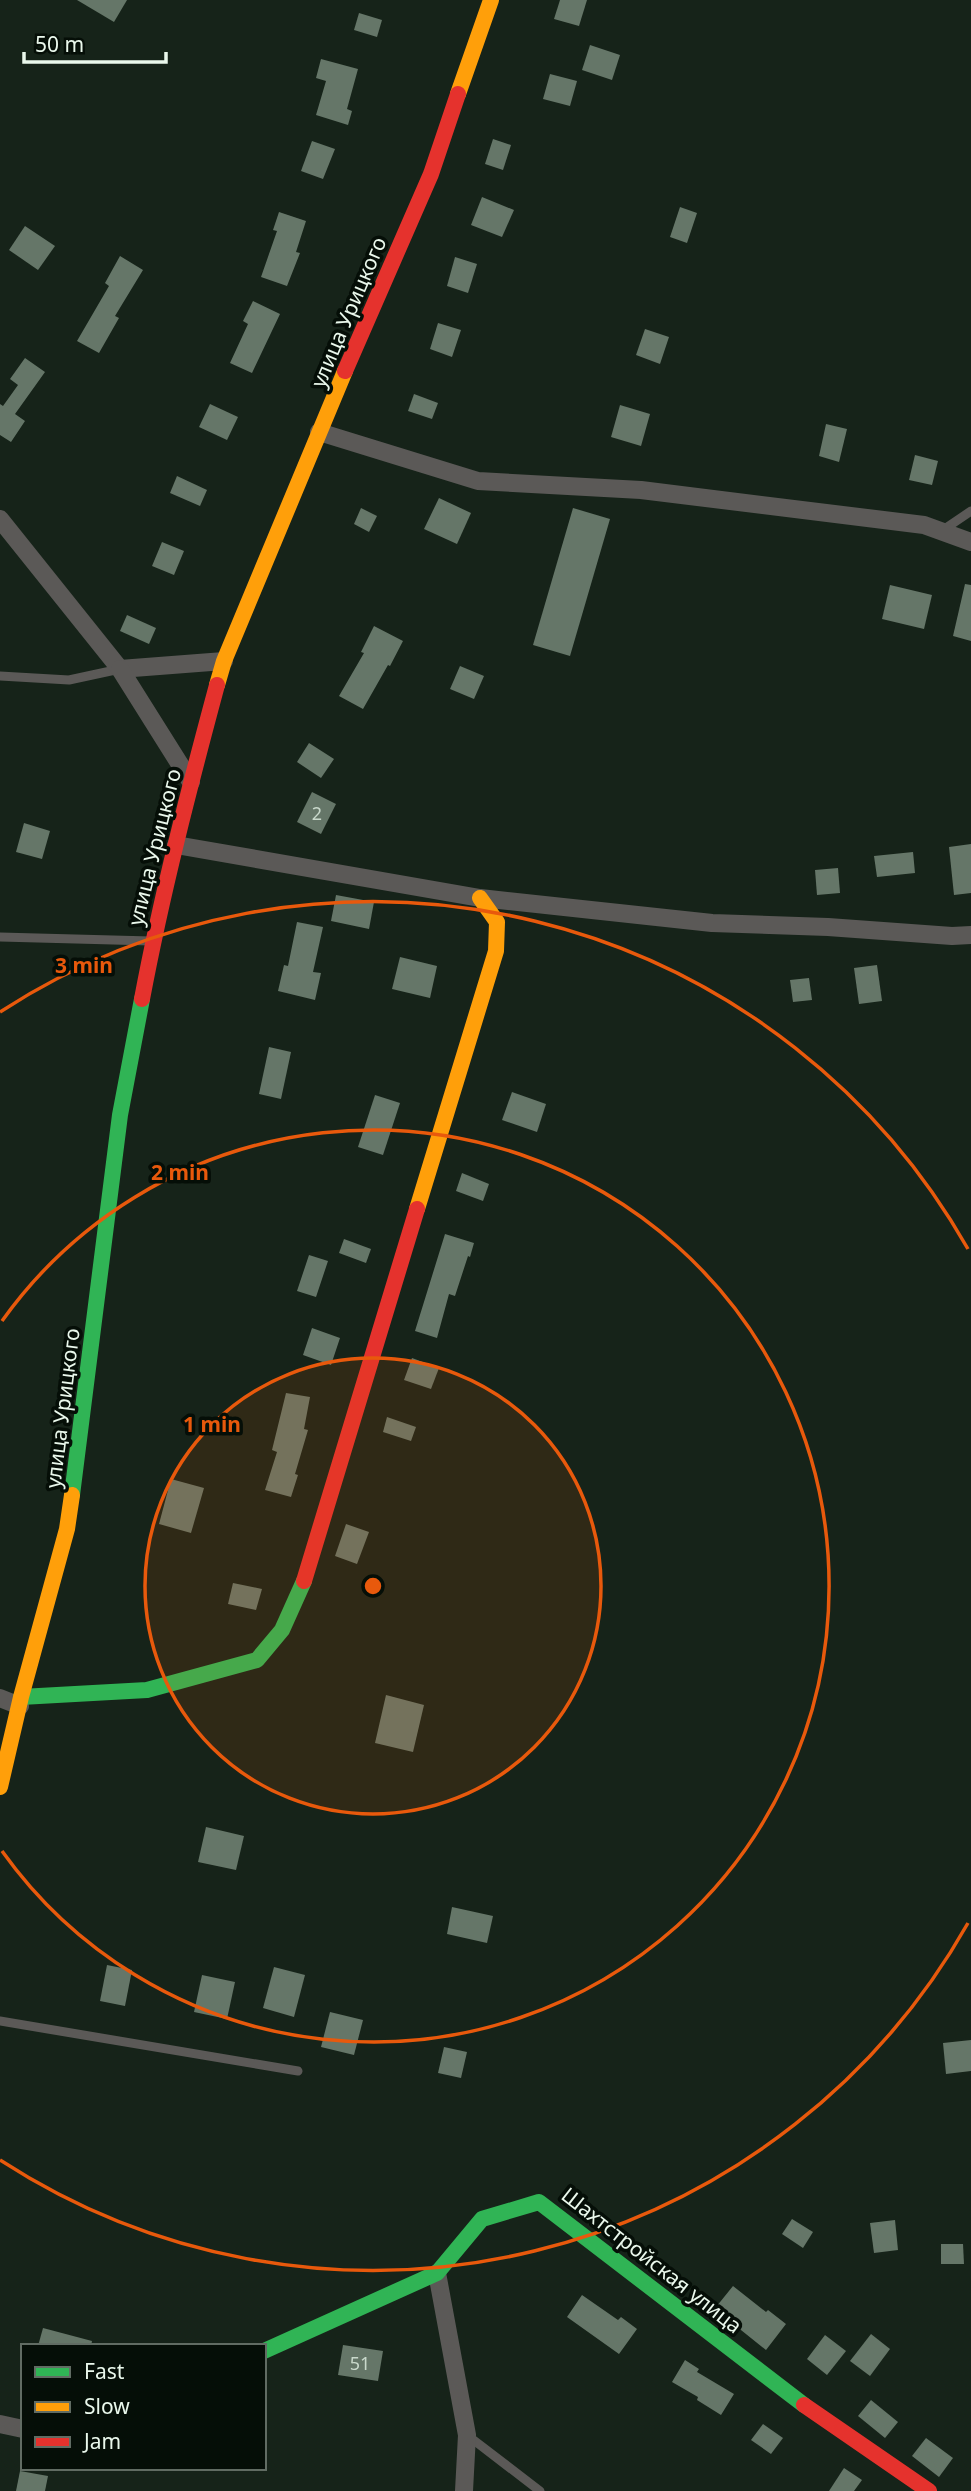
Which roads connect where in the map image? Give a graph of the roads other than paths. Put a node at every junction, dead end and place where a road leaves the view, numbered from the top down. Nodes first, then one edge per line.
1 (491, 0) edge
2 (319, 432) junction
3 (971, 511) edge
4 (0, 519) edge
5 (941, 531) junction
6 (971, 542) edge
7 (224, 661) junction
8 (120, 669) junction
9 (0, 676) edge
10 (191, 782) junction
11 (176, 845) junction
12 (480, 898) junction
13 (971, 935) edge
14 (0, 937) edge
15 (153, 941) junction
16 (0, 1698) edge
17 (20, 1702) junction
18 (0, 1787) edge
19 (0, 2021) edge
20 (298, 2071) dead end
21 (437, 2273) junction
22 (266, 2350) edge
23 (0, 2424) edge
24 (21, 2429) edge
25 (467, 2435) junction
26 (464, 2491) edge
27 (540, 2491) edge
28 (929, 2491) edge

1 - 2 street, улица Урицкого
2 - 5 street
2 - 7 street, улица Урицкого
3 - 5 lane
4 - 8 street
5 - 6 street
7 - 8 street
7 - 10 street, улица Урицкого
8 - 9 lane
8 - 10 street
10 - 11 street, улица Урицкого
11 - 12 street
11 - 15 street, улица Урицкого
12 - 13 street
12 - 17 street
14 - 15 lane
15 - 17 street, улица Урицкого
16 - 17 street
17 - 18 street, улица Урицкого
19 - 20 lane
21 - 22 street, Шахтстройская улица
21 - 25 street
21 - 28 street, Шахтстройская улица
23 - 24 street
25 - 26 street
25 - 27 lane

